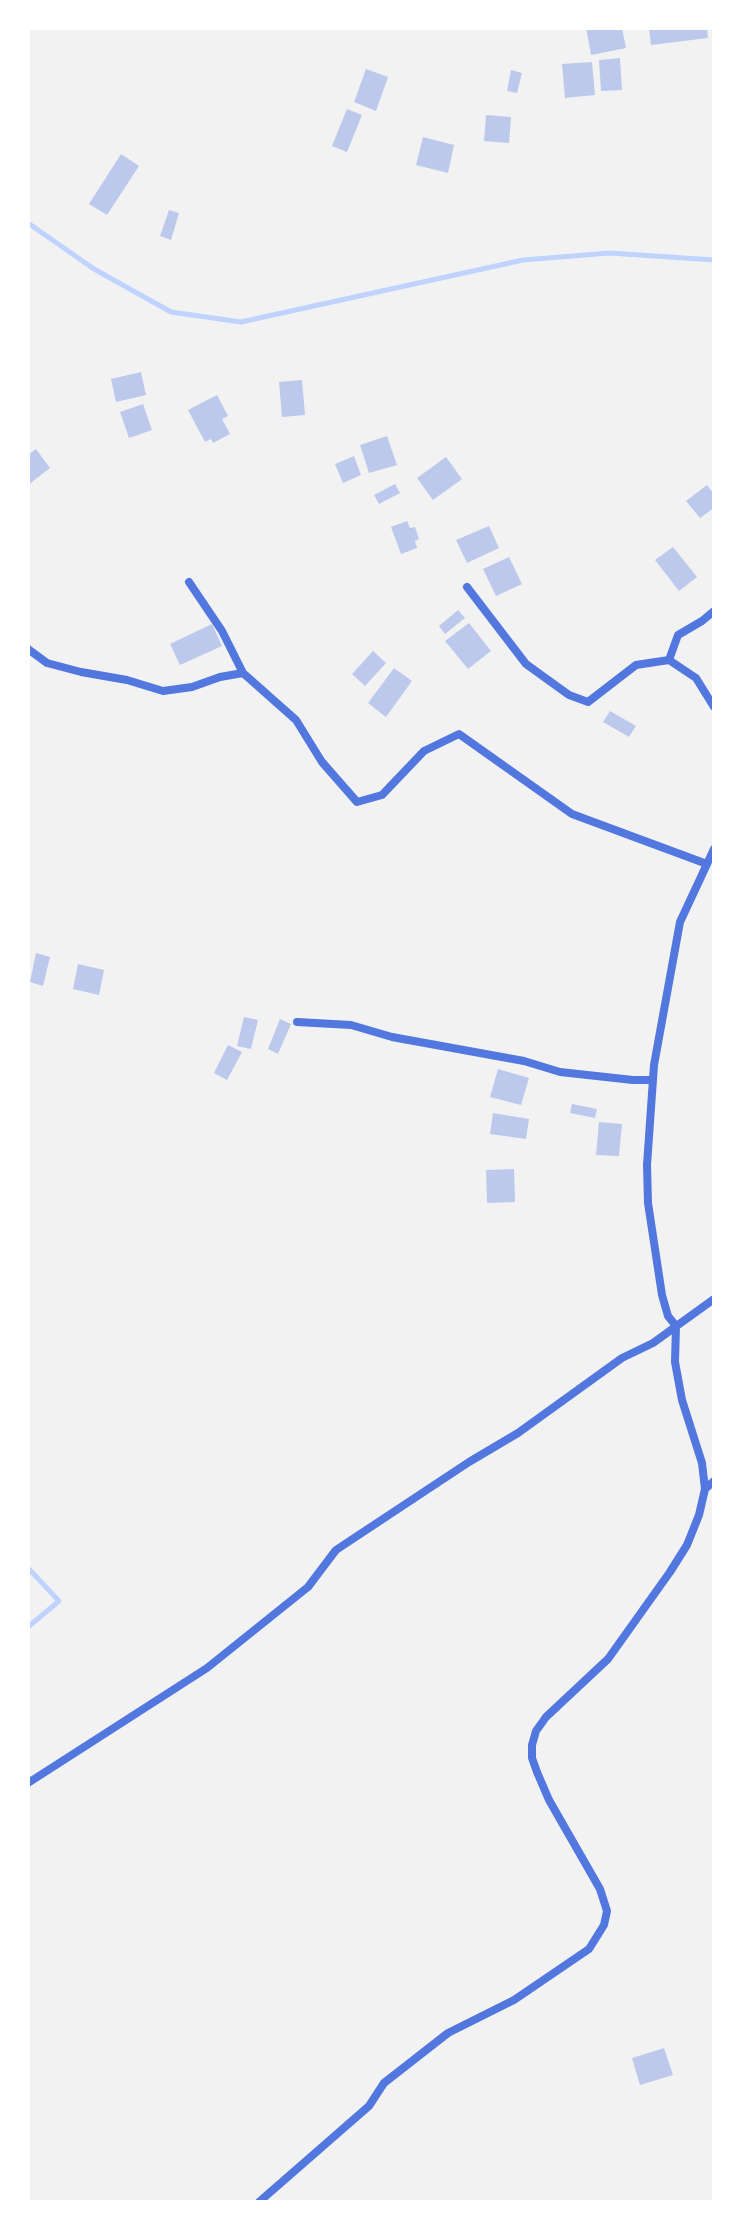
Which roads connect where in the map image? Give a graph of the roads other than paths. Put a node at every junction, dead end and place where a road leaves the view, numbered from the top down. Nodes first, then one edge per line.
1 (189, 582) dead end
2 (467, 587) dead end
3 (714, 611) edge
4 (28, 649) edge
5 (669, 660) junction
6 (243, 673) junction
7 (714, 707) edge
8 (714, 849) edge
9 (707, 864) junction
10 (297, 1022) dead end
11 (653, 1080) junction
12 (714, 1299) edge
13 (676, 1326) junction
14 (714, 1481) edge
15 (705, 1489) junction
16 (28, 1783) edge
17 (259, 2202) edge

1 - 6 street
2 - 5 street
3 - 5 street
4 - 6 street
5 - 7 street
6 - 9 street
8 - 9 street
9 - 11 street
10 - 11 street
11 - 13 street
12 - 13 street
13 - 15 street
13 - 16 street
14 - 15 street
15 - 17 street

